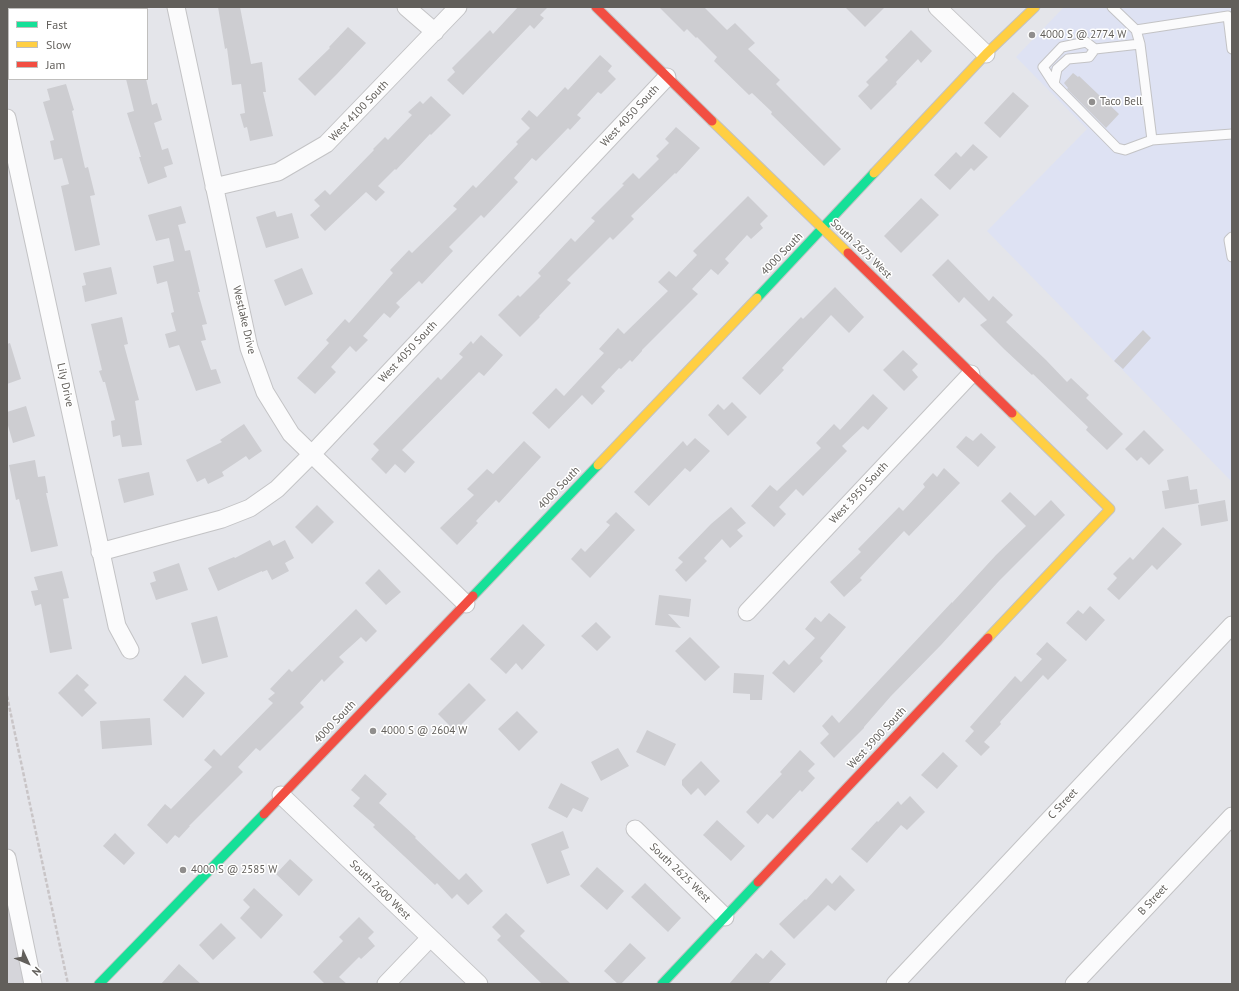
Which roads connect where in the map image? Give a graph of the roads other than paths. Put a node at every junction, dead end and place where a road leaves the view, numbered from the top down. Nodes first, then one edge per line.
1 (176, 7) edge
2 (406, 7) edge
3 (458, 7) edge
4 (596, 7) edge
5 (938, 7) edge
6 (1035, 7) edge
7 (1112, 7) edge
8 (1227, 12) edge
9 (1136, 30) junction
10 (435, 32) junction
11 (1140, 44) junction
12 (1232, 45) edge
13 (1095, 49) junction
14 (986, 54) junction
15 (668, 77) junction
16 (1054, 84) junction
17 (7, 118) edge
18 (1232, 134) edge
19 (1152, 140) junction
20 (214, 187) junction
21 (823, 228) junction
22 (1232, 237) edge
23 (1232, 257) edge
24 (971, 374) junction
25 (312, 454) junction
26 (1110, 509) joint
27 (100, 552) junction
28 (466, 604) junction
29 (747, 612) dead end
30 (1232, 625) edge
31 (130, 650) dead end
32 (281, 795) junction
33 (1232, 816) edge
34 (635, 829) dead end
35 (7, 858) edge
36 (725, 917) junction
37 (430, 938) junction
38 (33, 984) edge
39 (98, 984) edge
40 (386, 984) edge
41 (479, 984) edge
42 (662, 984) edge
43 (895, 984) edge
44 (1074, 984) edge

1 - 20 street, Westlake Drive
2 - 10 street
3 - 10 street, West 4100 South
4 - 15 street, South 2675 West
5 - 14 street
6 - 14 street, 4000 South
7 - 9 lane
8 - 9 lane
8 - 12 lane
9 - 11 lane
10 - 20 street, West 4100 South
11 - 13 lane
11 - 19 lane
13 - 16 lane
13 - 16 lane
14 - 21 street, 4000 South
15 - 21 street, South 2675 West
15 - 25 street, West 4050 South
16 - 19 lane
17 - 27 street, Lily Drive
18 - 19 lane
20 - 25 street, Westlake Drive
21 - 24 street, South 2675 West
21 - 28 street, 4000 South
22 - 23 lane
24 - 26 street, South 2675 West
24 - 29 street, West 3950 South
25 - 27 street, West 4050 South
25 - 28 street, Westlake Drive
26 - 36 street, West 3900 South
27 - 31 street, Lily Drive
28 - 32 street, 4000 South
30 - 43 street, C Street
32 - 37 street, South 2600 West
32 - 39 street, 4000 South
33 - 44 street, B Street
34 - 36 street, South 2625 West
35 - 38 street
36 - 42 street, West 3900 South
37 - 40 street
37 - 41 street, South 2600 West

